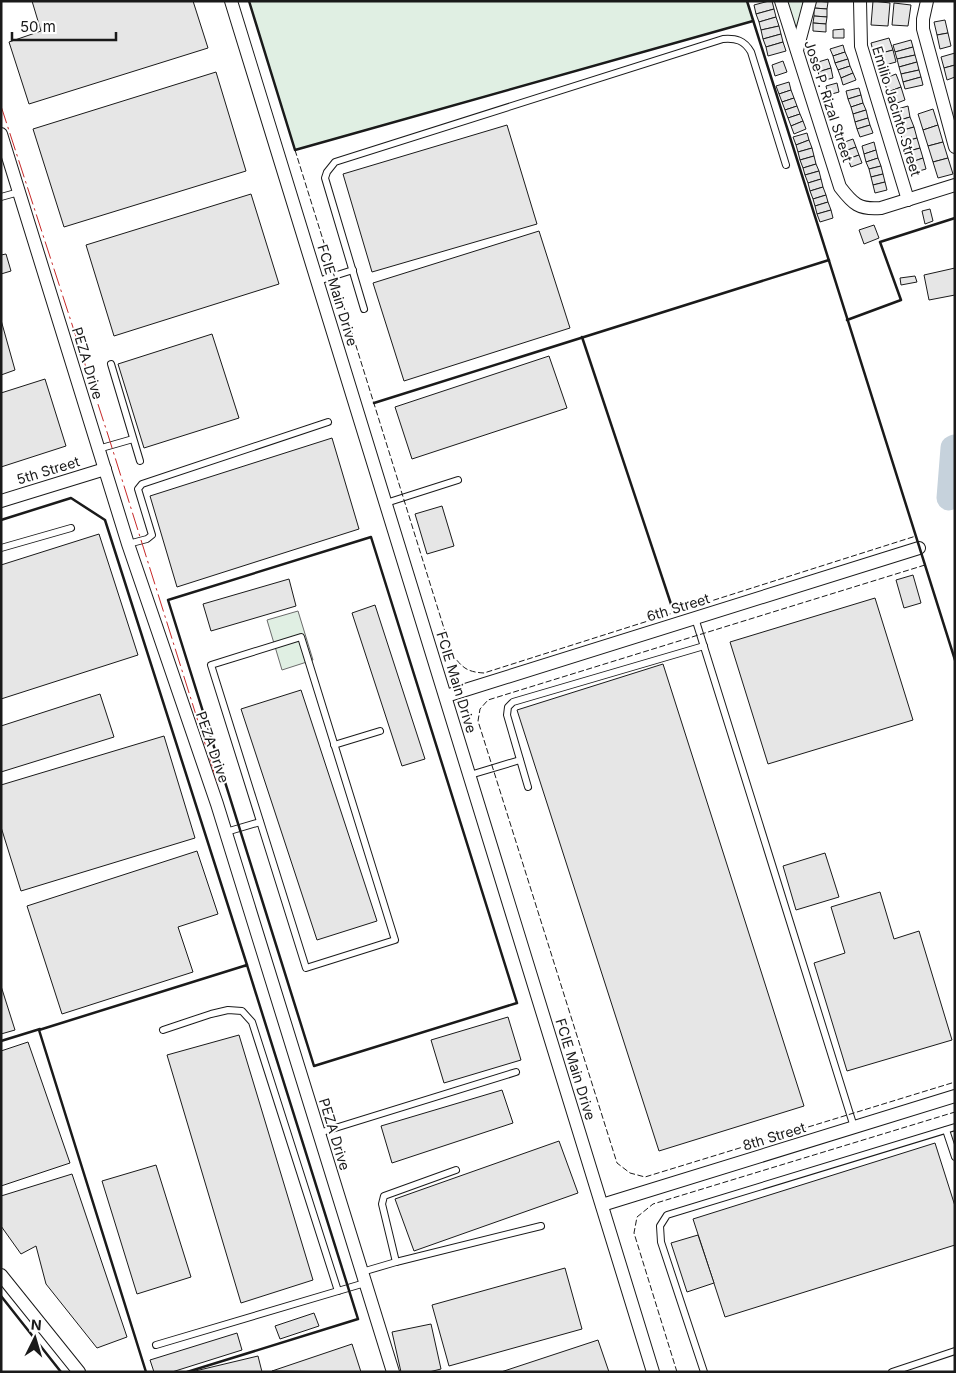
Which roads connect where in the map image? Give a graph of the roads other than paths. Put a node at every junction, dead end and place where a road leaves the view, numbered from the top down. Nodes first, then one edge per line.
1 (231, 1) edge
2 (781, 1) edge
3 (810, 1) edge
4 (860, 1) edge
5 (927, 1) edge
6 (796, 50) junction
7 (1, 134) edge
8 (955, 147) edge
9 (786, 165) dead end
10 (955, 185) edge
11 (19, 192) junction
12 (1, 197) edge
13 (908, 200) junction
14 (352, 270) junction
15 (318, 281) junction
16 (364, 309) dead end
17 (111, 364) dead end
18 (328, 422) dead end
19 (133, 438) junction
20 (98, 449) junction
21 (140, 461) dead end
22 (104, 469) junction
23 (458, 480) dead end
24 (1, 501) edge
25 (386, 503) junction
26 (70, 528) dead end
27 (128, 544) junction
28 (1, 548) edge
29 (919, 548) dead end
30 (695, 618) junction
31 (704, 646) junction
32 (446, 696) junction
33 (380, 731) dead end
34 (334, 745) junction
35 (520, 760) junction
36 (470, 775) junction
37 (528, 787) dead end
38 (260, 822) junction
39 (226, 832) junction
40 (163, 1030) dead end
41 (516, 1072) dead end
42 (955, 1096) edge
43 (854, 1127) junction
44 (955, 1127) edge
45 (946, 1130) junction
46 (319, 1133) junction
47 (955, 1157) edge
48 (456, 1170) dead end
49 (602, 1205) junction
50 (541, 1226) dead end
51 (396, 1262) junction
52 (1, 1275) edge
53 (363, 1278) junction
54 (338, 1291) junction
55 (156, 1345) dead end
56 (955, 1351) edge
57 (79, 1372) edge
58 (393, 1372) edge
59 (653, 1372) edge
60 (704, 1372) edge
61 (892, 1372) edge

1 - 15 street, FCIE Main Drive
2 - 6 street, Jose P. Rizal Street
3 - 6 street
4 - 13 street, Emilio Jacinto Street
5 - 8 street
6 - 13 street, Jose P. Rizal Street
7 - 11 street, PEZA Drive
9 - 14 lane
10 - 13 street
11 - 12 lane
11 - 20 street, PEZA Drive
14 - 15 lane
14 - 16 lane
15 - 25 street, FCIE Main Drive
17 - 19 lane
18 - 27 lane
19 - 20 lane
19 - 21 lane
20 - 22 street, PEZA Drive
22 - 24 street, 5th Street
22 - 27 street, PEZA Drive
23 - 25 lane
25 - 32 street, FCIE Main Drive
26 - 28 lane
27 - 39 street, PEZA Drive
29 - 30 street, 6th Street
30 - 31 lane
30 - 32 street, 6th Street
31 - 35 lane
31 - 43 lane
32 - 36 street, FCIE Main Drive
33 - 34 lane
34 - 38 lane
34 - 38 lane
35 - 36 lane
35 - 37 lane
36 - 49 street, FCIE Main Drive
38 - 39 lane
39 - 46 street, PEZA Drive
40 - 54 lane
41 - 46 lane
42 - 43 street, 8th Street
43 - 49 street, 8th Street
44 - 45 lane
45 - 47 lane
45 - 60 lane
46 - 53 street, PEZA Drive
48 - 51 lane
49 - 59 street, FCIE Main Drive
50 - 51 lane
51 - 53 lane
52 - 57 street
53 - 54 lane
53 - 58 street, PEZA Drive
54 - 55 lane
56 - 61 lane

